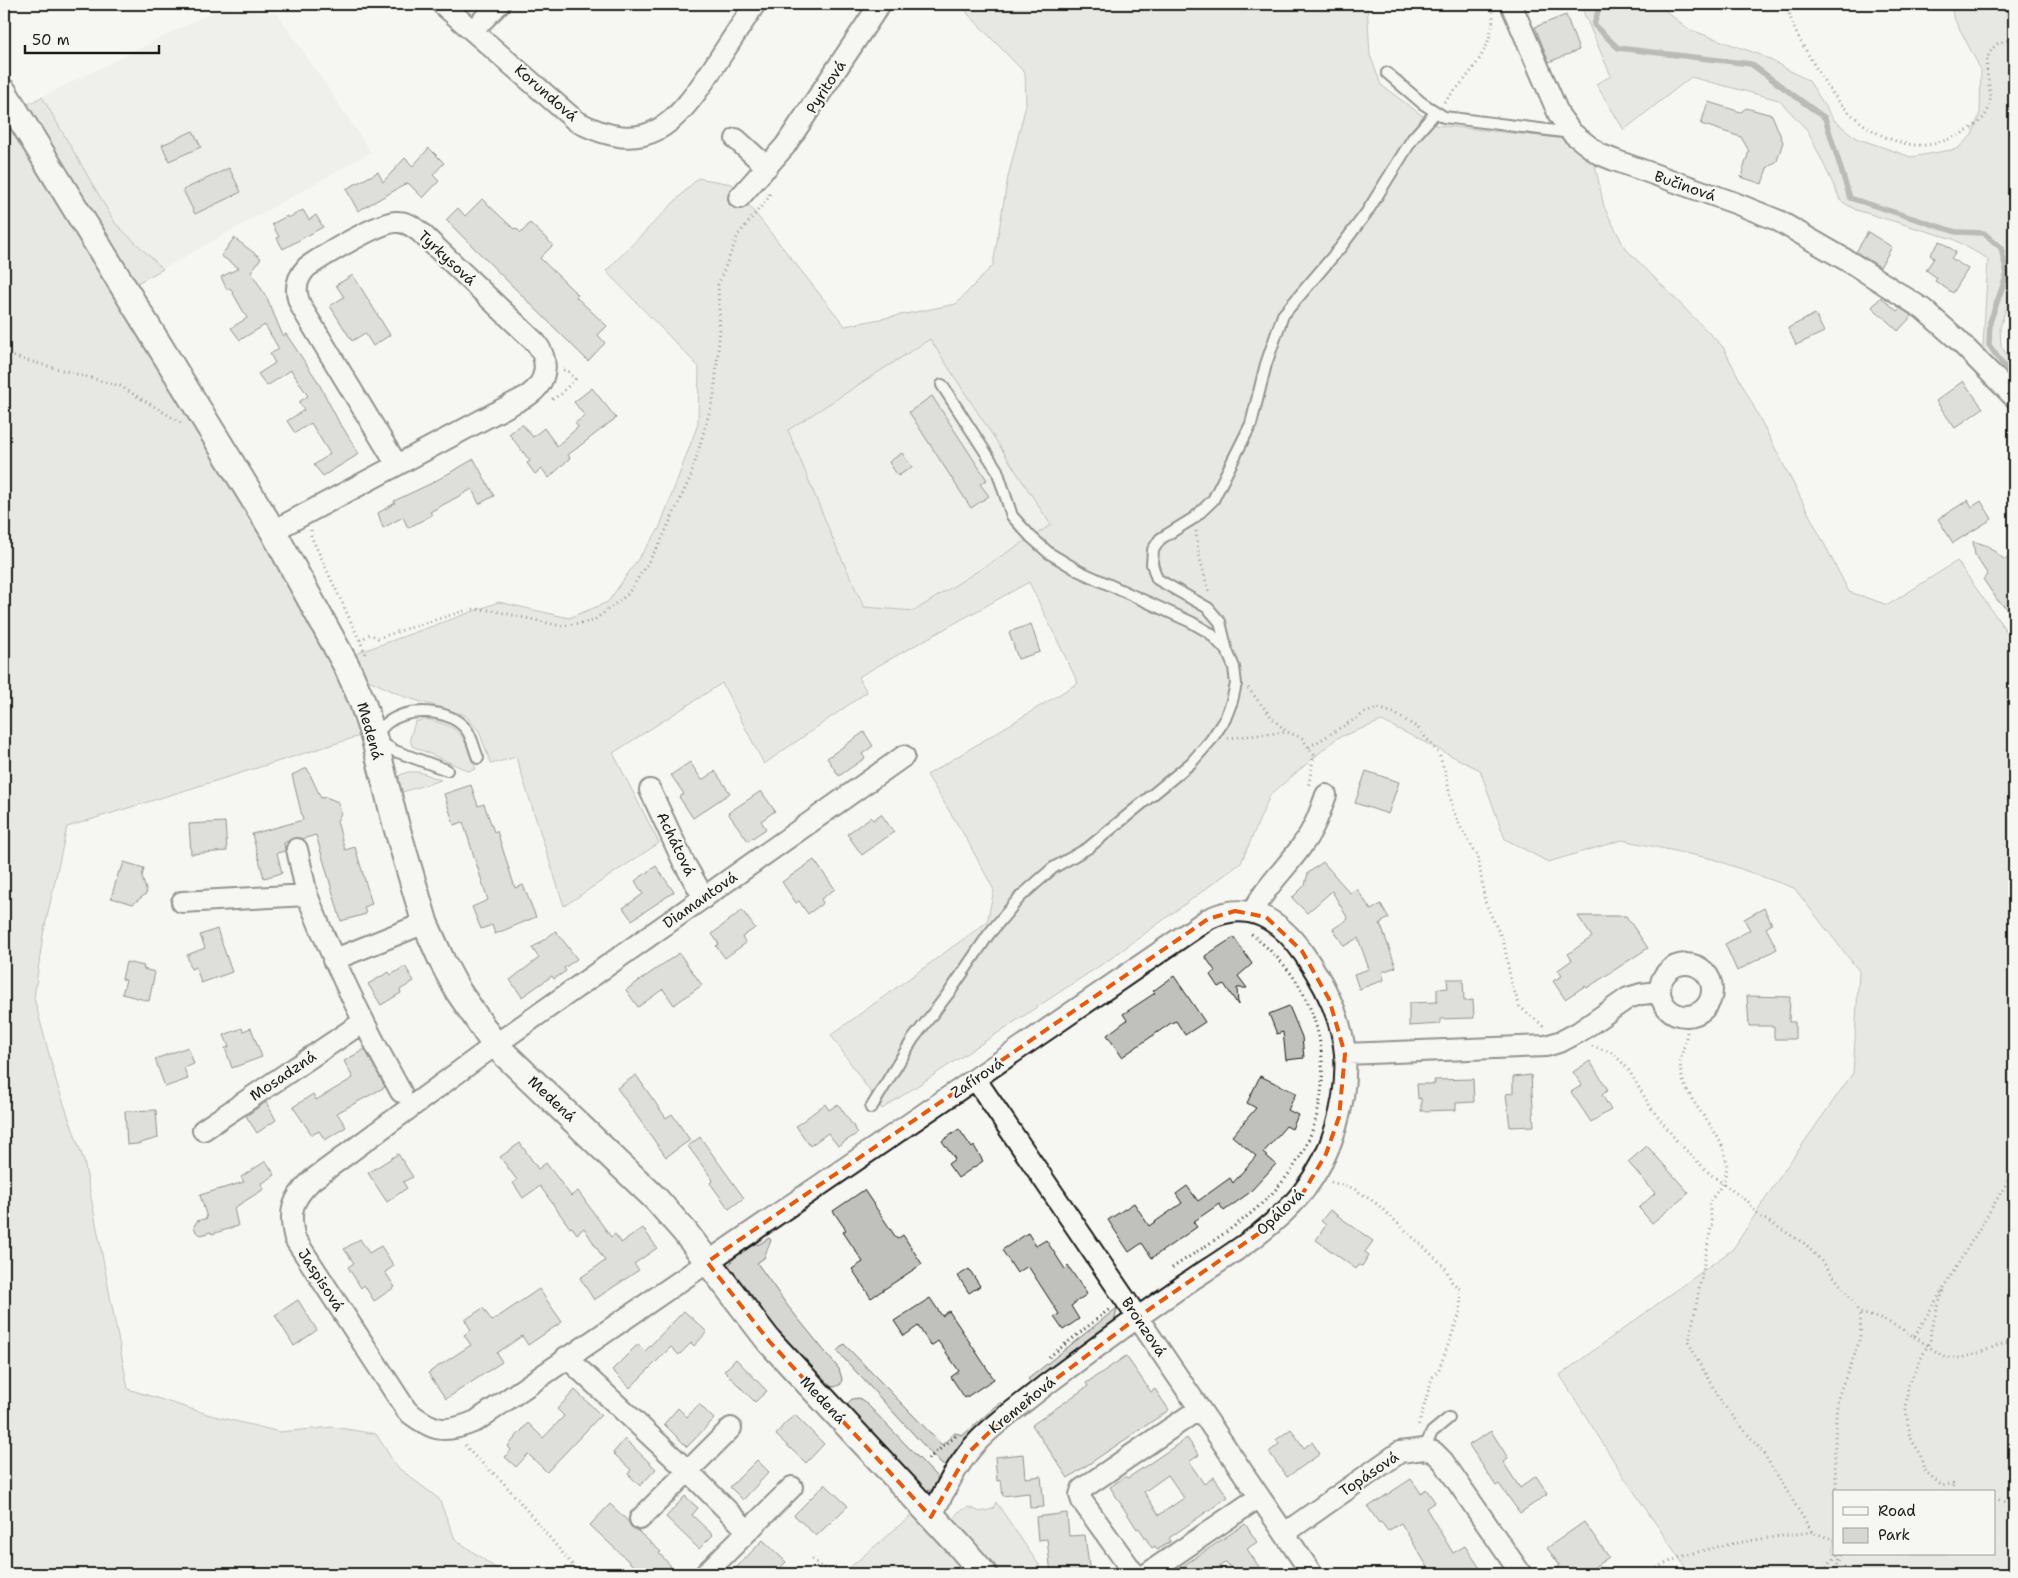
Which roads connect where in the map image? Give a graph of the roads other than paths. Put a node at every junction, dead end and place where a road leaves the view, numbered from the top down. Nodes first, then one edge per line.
1 (442, 4) edge
2 (499, 4) edge
3 (755, 4) edge
4 (880, 4) edge
5 (1512, 4) edge
6 (474, 30) junction
7 (1387, 73) dead end
8 (4, 92) edge
9 (1436, 112) junction
10 (1572, 133) junction
11 (736, 139) dead end
12 (767, 166) junction
13 (739, 198) dead end
14 (942, 385) dead end
15 (2014, 397) edge
16 (397, 465) junction
17 (273, 532) junction
18 (1228, 651) junction
19 (374, 738) junction
20 (904, 756) dead end
21 (478, 758) dead end
22 (447, 770) dead end
23 (650, 790) dead end
24 (1326, 795) dead end
25 (297, 850) dead end
26 (307, 895) junction
27 (704, 898) junction
28 (182, 902) dead end
29 (1250, 921) junction
30 (425, 922) junction
31 (333, 960) junction
32 (1313, 967) joint
33 (1659, 992) junction
34 (362, 1022) junction
35 (495, 1045) junction
36 (1345, 1054) junction
37 (976, 1080) junction
38 (401, 1092) dead end
39 (871, 1108) dead end
40 (203, 1130) dead end
41 (707, 1262) junction
42 (1138, 1317) junction
43 (566, 1357) junction
44 (1199, 1408) junction
45 (1449, 1418) dead end
46 (731, 1428) dead end
47 (1418, 1449) junction
48 (688, 1471) junction
49 (792, 1487) dead end
50 (1260, 1497) junction
51 (931, 1516) junction
52 (640, 1519) dead end
53 (748, 1531) junction
54 (1285, 1533) junction
55 (706, 1574) edge
56 (984, 1574) edge
57 (1136, 1574) edge
58 (1147, 1574) edge
59 (1312, 1574) edge
60 (1521, 1574) edge

1 - 6 street, Korundová
2 - 6 street
3 - 6 street, Korundová
4 - 12 street, Pyritová
5 - 10 street, Bučinová
7 - 9 lane
8 - 17 street, Medená
9 - 10 lane
9 - 18 lane
10 - 15 street, Bučinová
11 - 12 street
12 - 13 street, Pyritová
14 - 18 lane
16 - 16 street, Tyrkysová
16 - 17 street
17 - 19 street, Medená
18 - 39 lane
19 - 21 lane
19 - 22 lane
19 - 30 street, Medená
20 - 27 street, Diamantová
23 - 27 street, Achátová
24 - 29 street
25 - 26 street
26 - 28 street
26 - 31 street
27 - 35 street, Diamantová
29 - 32 street, Zafírová
29 - 37 street, Zafírová
30 - 31 street
30 - 35 street, Medená
31 - 34 street
32 - 36 street, Opálová
33 - 33 street
33 - 36 street
34 - 38 street
34 - 40 street, Mosadzná
35 - 41 street, Medená
35 - 43 street, Jaspisová
36 - 42 street, Opálová
37 - 41 street, Zafírová
37 - 42 street, Bronzová
41 - 43 street, Jaspisová
41 - 51 street, Medená
42 - 44 street, Bronzová
42 - 51 street, Kremeňová
43 - 48 street
44 - 50 street, Bronzová
44 - 57 street
45 - 47 lane
46 - 48 street
47 - 54 street, Topásová
47 - 60 street
48 - 52 street
48 - 53 street
49 - 53 street
50 - 54 street, Bronzová
50 - 58 street
51 - 56 street, Medená
53 - 55 street
54 - 59 street, Bronzová

